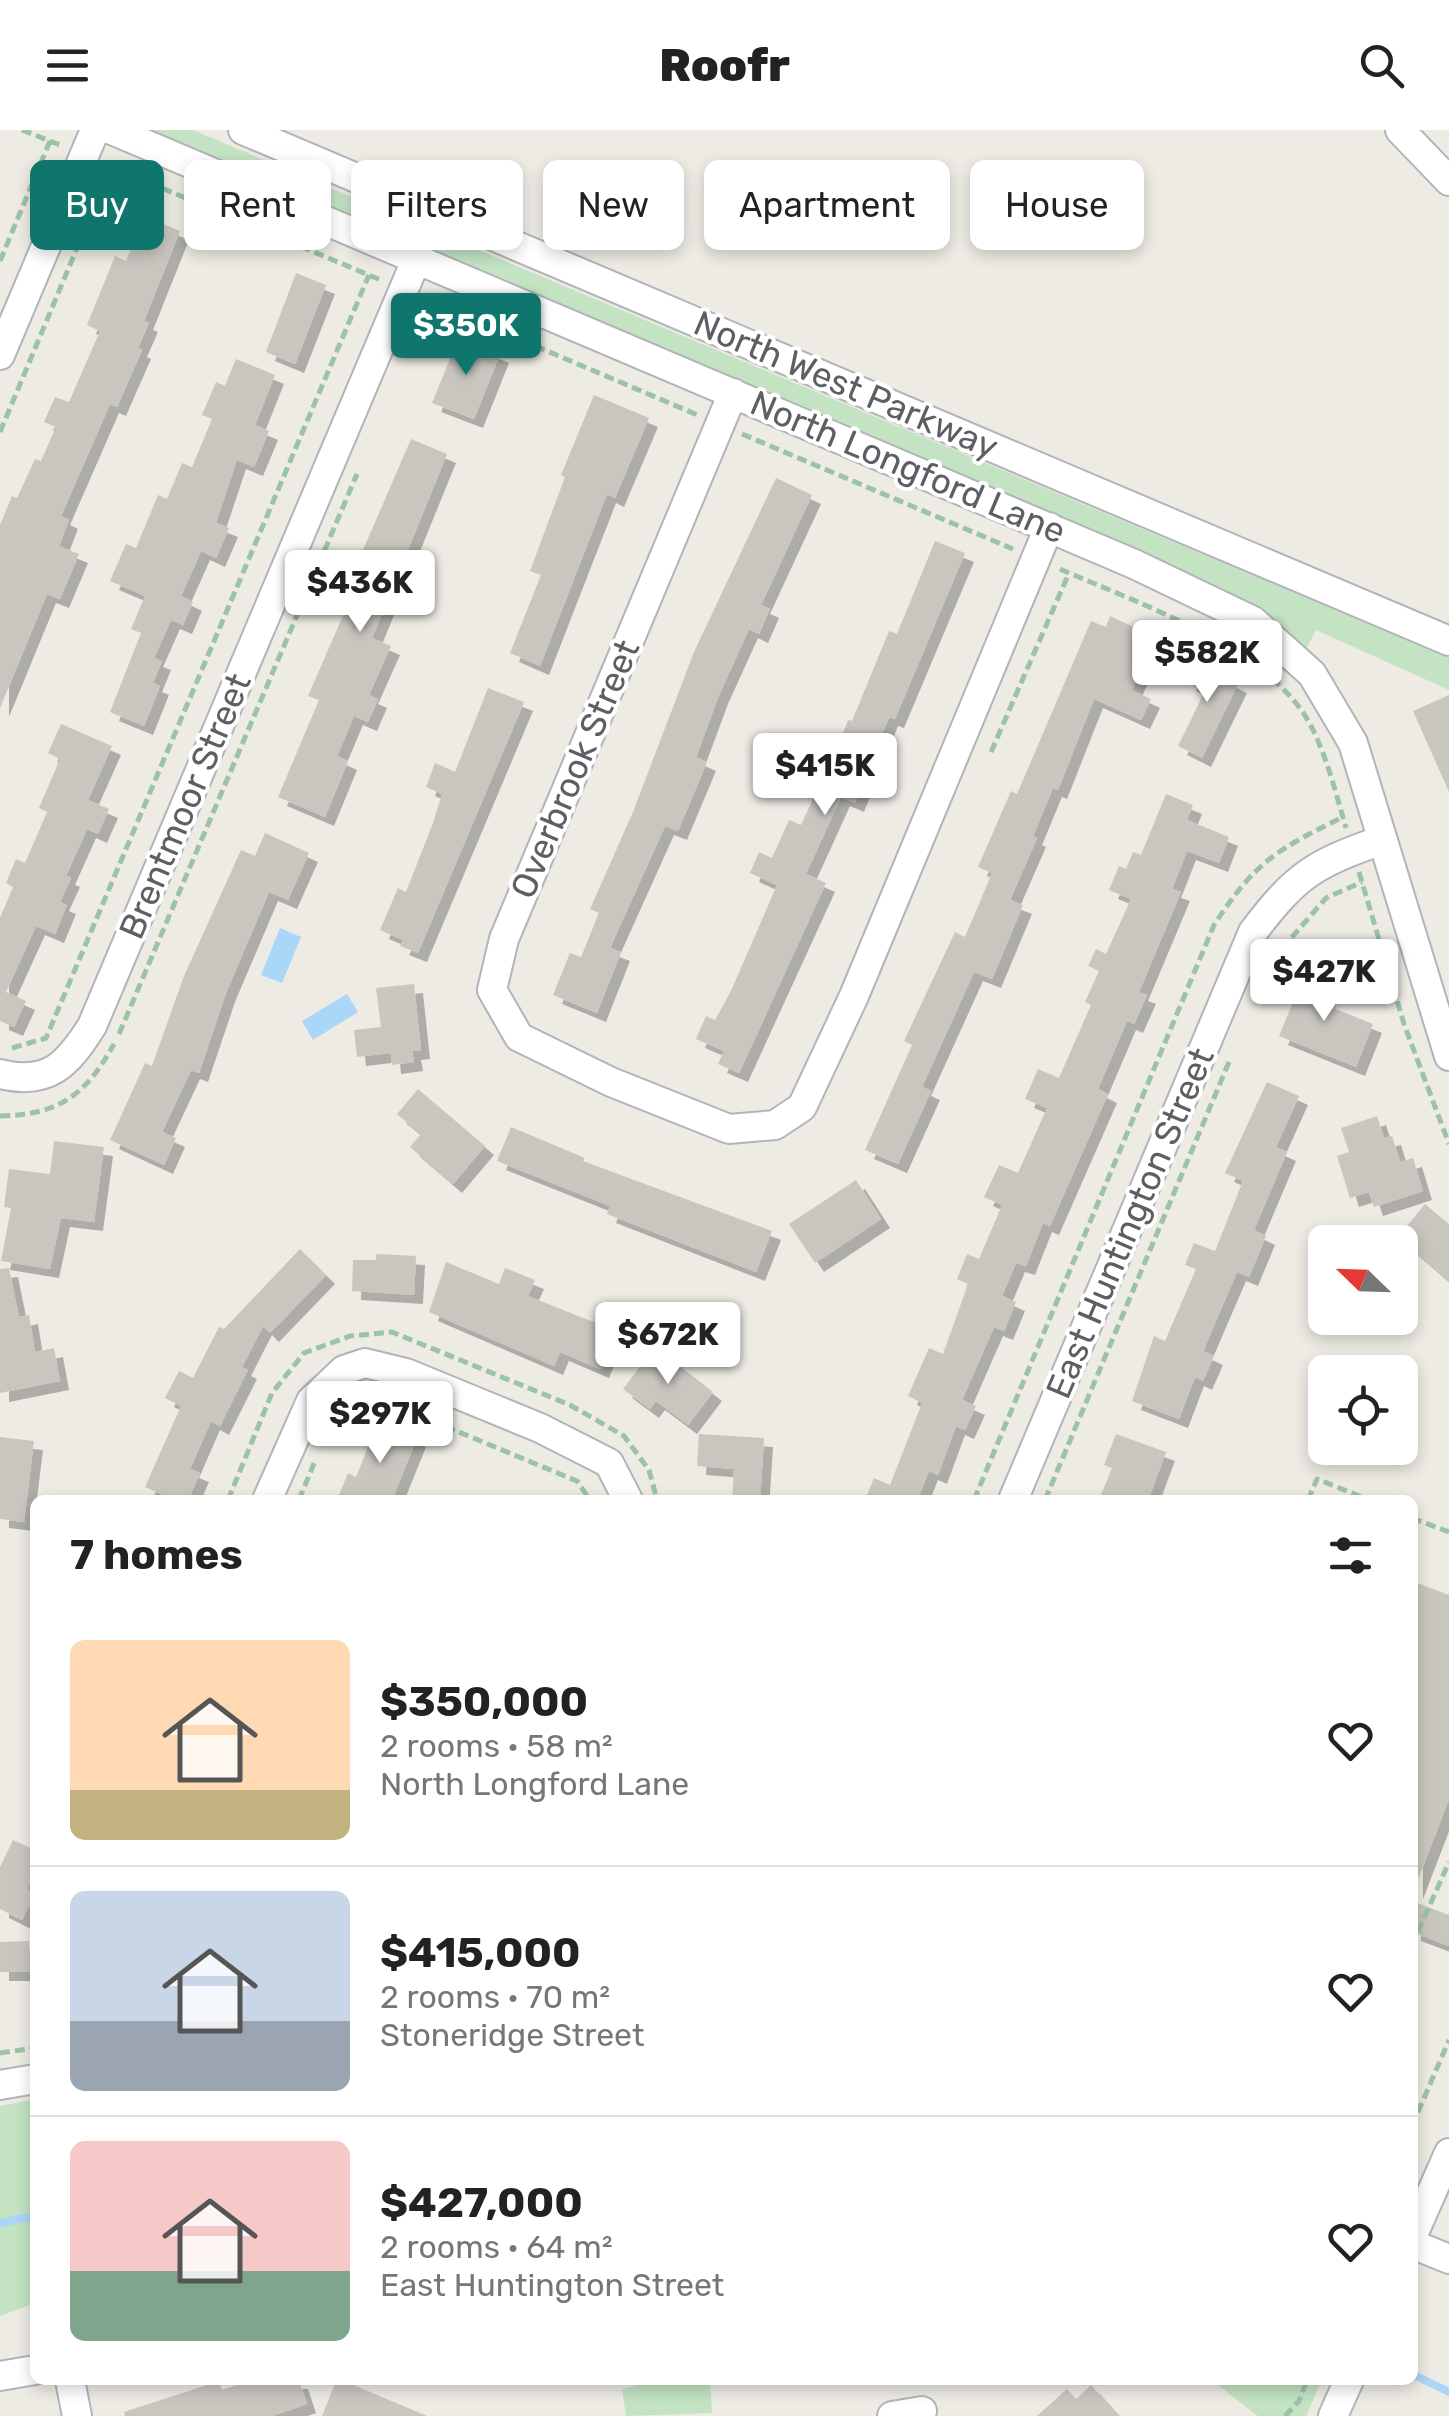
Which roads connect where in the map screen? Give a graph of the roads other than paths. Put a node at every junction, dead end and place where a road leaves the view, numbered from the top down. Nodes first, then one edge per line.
1 (112, 130) edge
2 (243, 130) edge
3 (1400, 130) edge
4 (90, 143) edge
5 (1449, 181) edge
6 (417, 258) junction
7 (0, 356) edge
8 (733, 393) junction
9 (1049, 527) junction
10 (1449, 642) edge
11 (1382, 840) junction
12 (1449, 1056) edge
13 (0, 1074) edge
14 (269, 1495) edge
15 (625, 1495) edge
16 (1014, 1495) edge
17 (30, 2080) edge
18 (0, 2085) edge
19 (1449, 2153) edge
20 (1422, 2191) edge
21 (1418, 2244) edge
22 (1449, 2259) edge
23 (30, 2371) edge
24 (0, 2376) edge
25 (71, 2385) edge
26 (1347, 2385) edge
27 (922, 2411) dead end
28 (76, 2416) edge
29 (892, 2416) edge
30 (1333, 2416) edge

1 - 6 street, North Longford Lane
2 - 10 street, North West Parkway
3 - 5 street
4 - 7 street
6 - 8 street, North Longford Lane
6 - 13 street, Brentmoor Street
8 - 9 street, North Longford Lane
8 - 9 street, Overbrook Street
9 - 11 street, North Longford Lane
11 - 12 street, North Longford Lane
11 - 16 street, East Huntington Street
14 - 15 street
17 - 18 street
19 - 20 street
21 - 22 street
23 - 24 street
25 - 28 street
26 - 30 street
27 - 29 street

